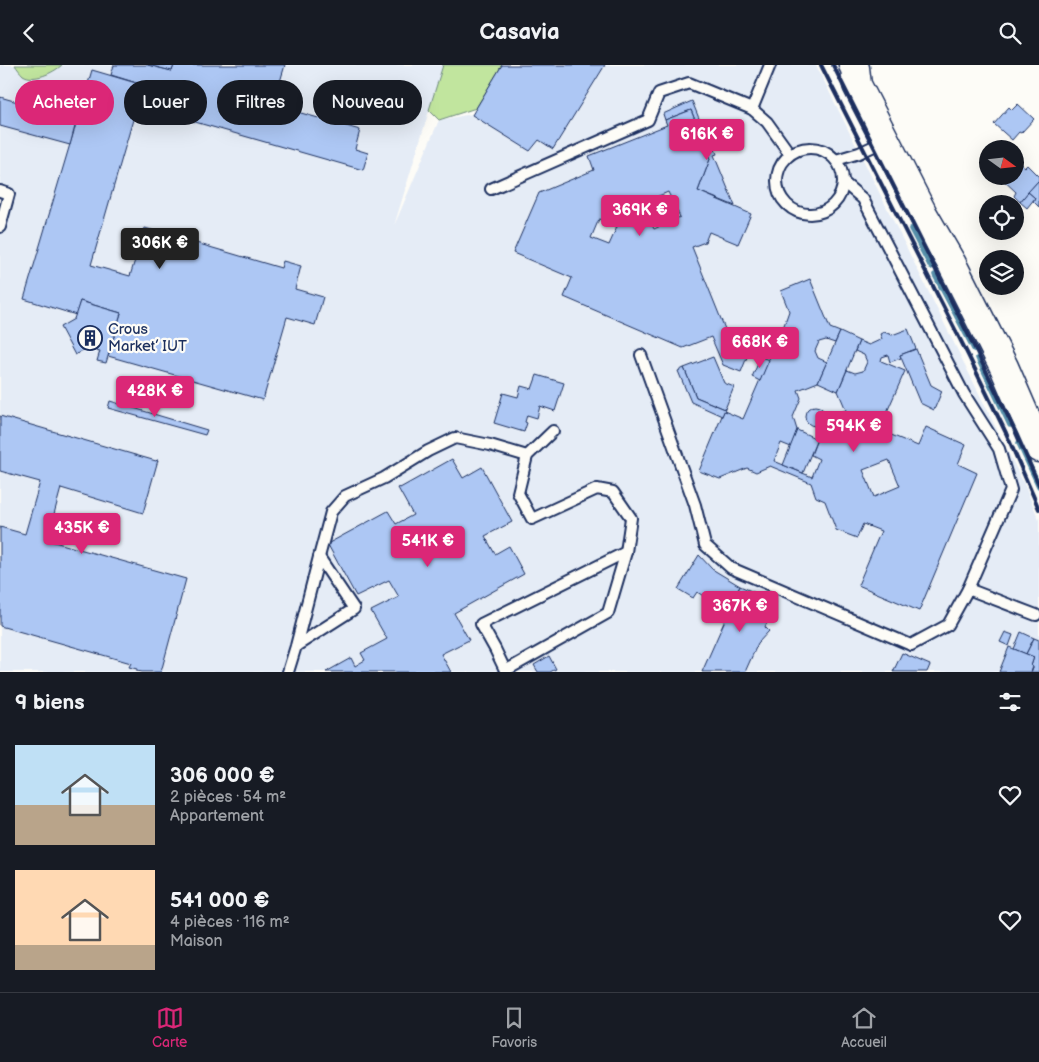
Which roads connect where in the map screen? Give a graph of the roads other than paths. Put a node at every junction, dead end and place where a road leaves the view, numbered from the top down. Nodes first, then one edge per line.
1 (770, 65) edge
2 (854, 67) edge
3 (752, 109) junction
4 (886, 141) junction
5 (790, 154) junction
6 (836, 160) junction
7 (843, 182) junction
8 (491, 189) dead end
9 (0, 191) edge
10 (0, 227) edge
11 (952, 264) junction
12 (641, 355) dead end
13 (553, 431) dead end
14 (1039, 448) edge
15 (527, 455) junction
16 (626, 552) junction
17 (319, 557) junction
18 (968, 589) junction
19 (1036, 615) dead end
20 (296, 646) junction
21 (506, 671) edge
22 (288, 672) edge

1 - 3 lane
2 - 4 main road
2 - 11 main road
3 - 5 lane
3 - 8 lane
4 - 6 lane
4 - 11 main road
5 - 6 lane
5 - 7 lane
6 - 7 lane
7 - 18 lane
9 - 10 lane
11 - 14 main road
12 - 18 lane
13 - 15 lane
15 - 16 lane
15 - 17 lane
16 - 21 lane
16 - 21 lane
17 - 20 lane
17 - 20 lane
18 - 19 lane
20 - 22 lane

